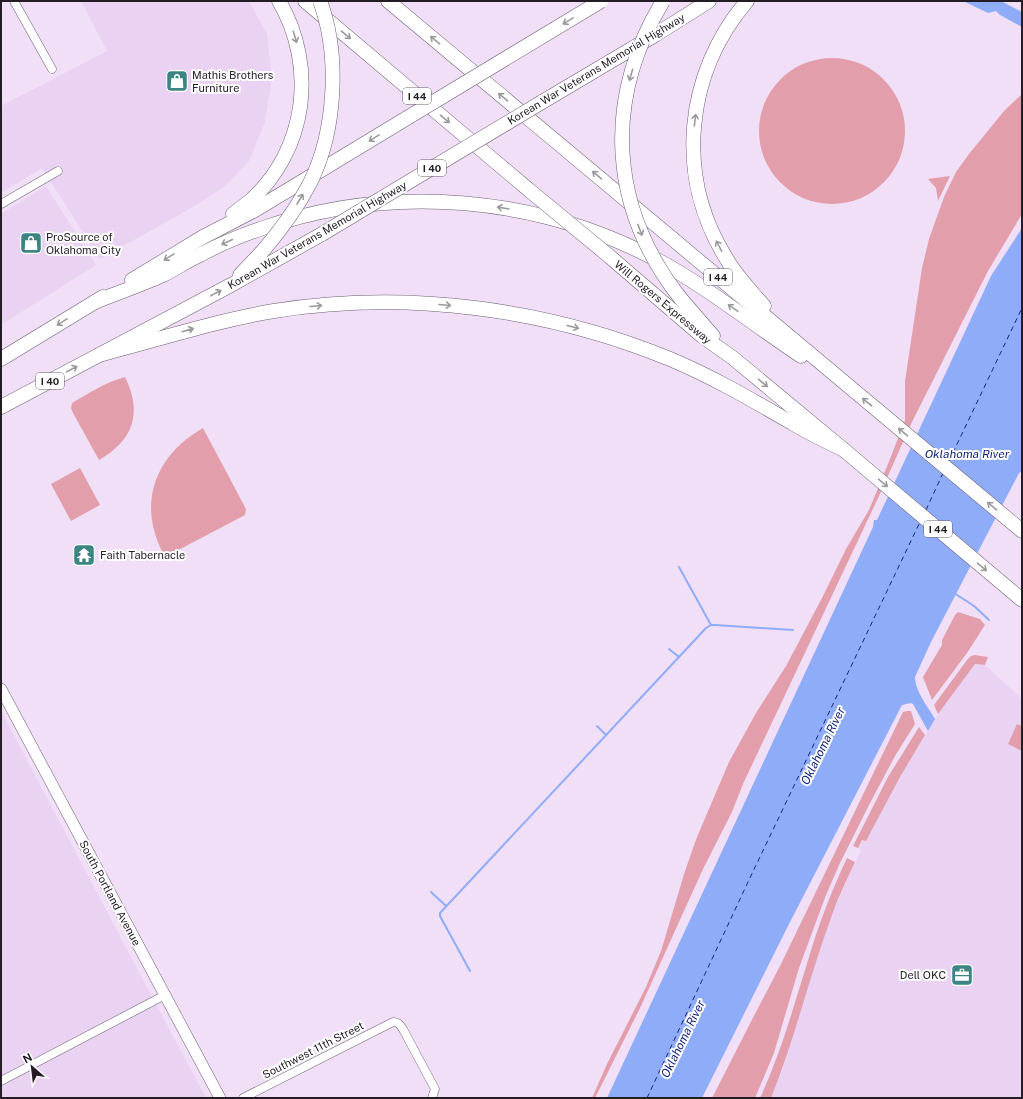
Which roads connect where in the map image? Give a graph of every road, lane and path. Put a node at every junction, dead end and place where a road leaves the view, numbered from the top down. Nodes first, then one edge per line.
1 (14, 1) edge
2 (279, 1) edge
3 (305, 1) edge
4 (320, 1) edge
5 (388, 1) edge
6 (601, 1) edge
7 (663, 1) edge
8 (709, 1) edge
9 (747, 1) edge
10 (52, 69) dead end
11 (58, 171) dead end
12 (1, 204) edge
13 (203, 237) junction
14 (231, 285) junction
15 (95, 302) junction
16 (798, 343) junction
17 (99, 355) junction
18 (1, 358) edge
19 (733, 358) junction
20 (852, 390) junction
21 (1, 407) edge
22 (844, 450) junction
23 (1022, 531) edge
24 (1022, 600) edge
25 (1, 689) edge
26 (165, 995) junction
27 (1, 1081) edge
28 (220, 1098) edge
29 (243, 1098) edge
30 (432, 1098) edge

1 - 10 street
2 -> 13 highway
3 -> 19 highway, Will Rogers Expressway / I 44, bridge
14 -> 4 highway, bridge
16 -> 5 highway, I 44
6 -> 13 highway, bridge
7 -> 19 highway, bridge
8 - 14 highway, Korean War Veterans Memorial Highway / I 40, bridge
16 -> 9 highway
11 - 12 street
13 -> 15 highway
17 -> 14 highway, Korean War Veterans Memorial Highway / I 40
15 -> 18 highway
20 -> 15 highway
16 - 20 highway, I 44
21 -> 17 highway, Korean War Veterans Memorial Highway / I 40
17 -> 22 highway
19 -> 22 highway, Will Rogers Expressway / I 44
23 -> 20 highway, I 44
22 -> 24 highway, Will Rogers Expressway / I 44
25 - 26 main road, South Portland Avenue
26 - 27 street
26 - 28 main road, South Portland Avenue
29 - 30 street, Southwest 11th Street

